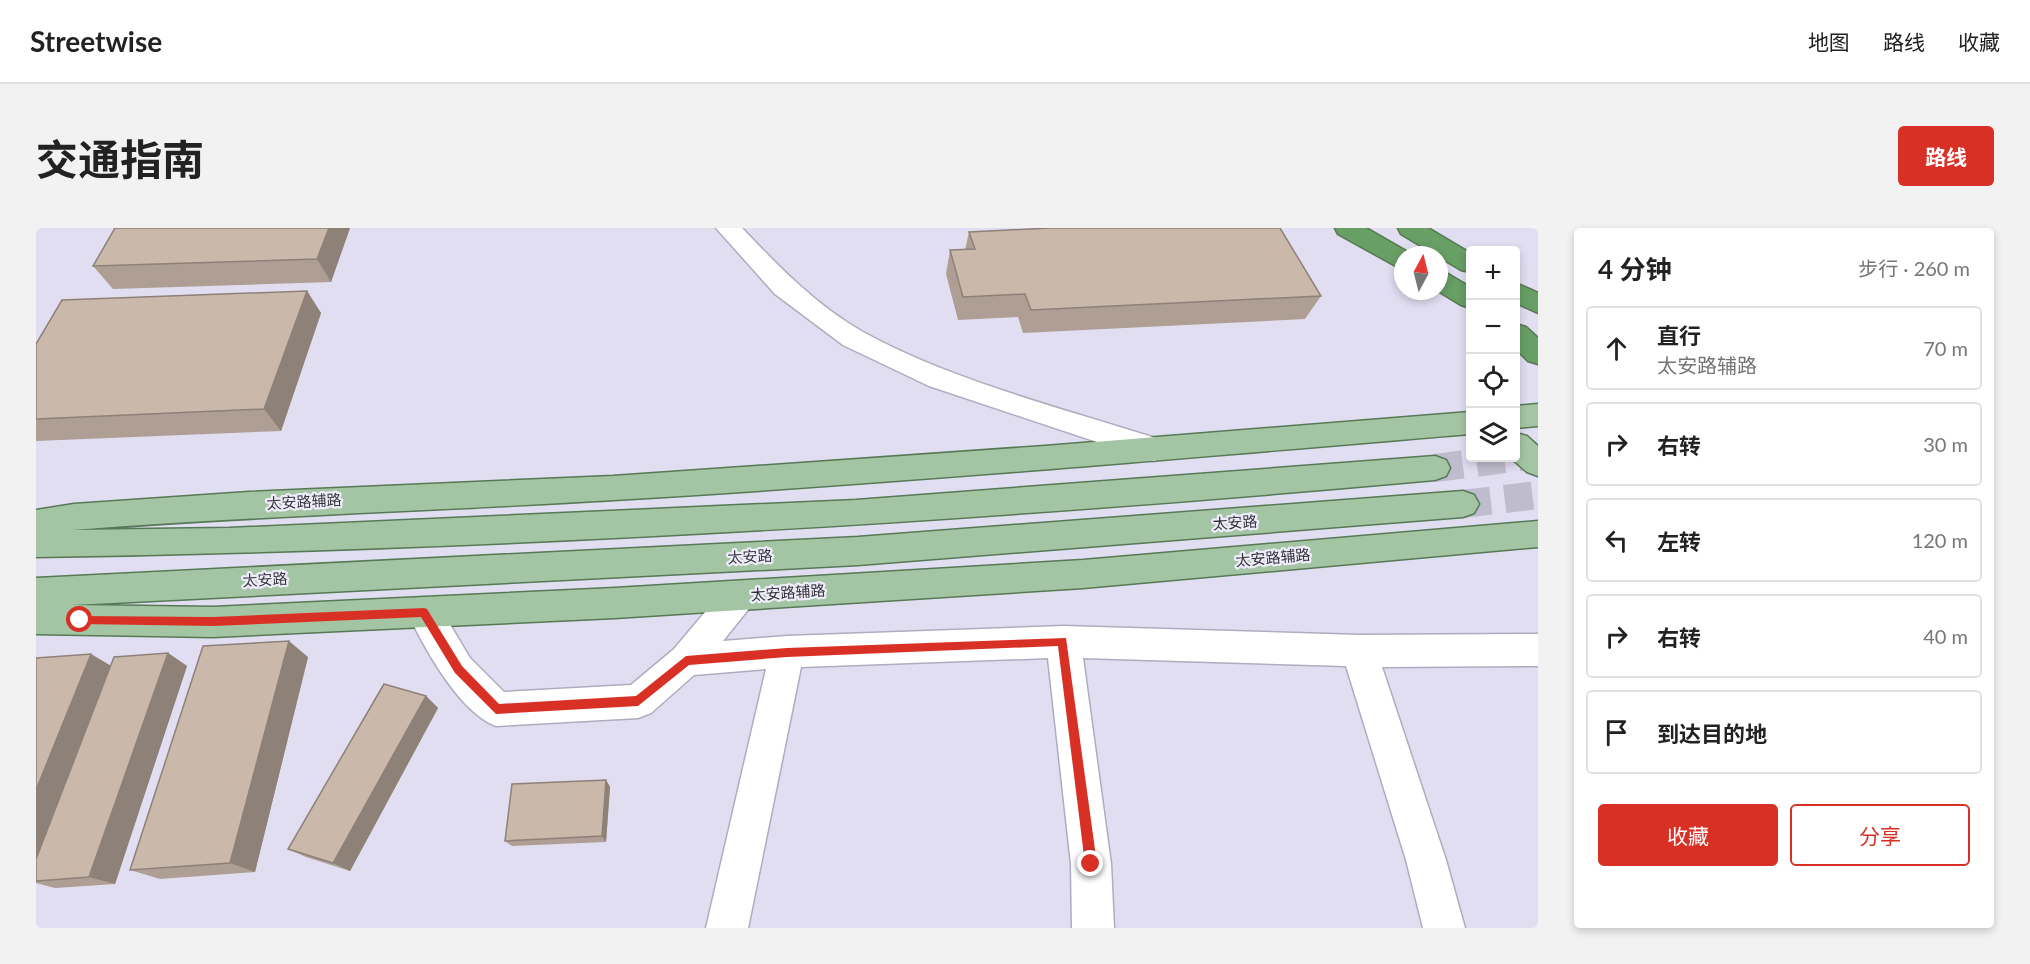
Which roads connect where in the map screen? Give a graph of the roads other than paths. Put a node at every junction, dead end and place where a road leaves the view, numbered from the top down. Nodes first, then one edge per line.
1 (728, 228) edge
2 (1347, 228) edge
3 (1410, 228) edge
4 (1394, 254) edge
5 (1466, 262) edge
6 (1448, 285) edge
7 (1448, 287) edge
8 (1520, 296) edge
9 (1466, 297) edge
10 (1520, 298) edge
11 (1538, 304) edge
12 (1466, 306) edge
13 (1538, 314) edge
14 (1520, 338) edge
15 (1538, 354) edge
16 (1538, 415) edge
17 (1520, 417) edge
18 (1464, 423) edge
19 (1520, 448) edge
20 (1154, 449) junction
21 (1538, 464) edge
22 (1435, 468) tunnel mouth
23 (1463, 504) tunnel mouth
24 (36, 523) edge
25 (1525, 536) edge
26 (36, 544) edge
27 (36, 592) edge
28 (738, 596) junction
29 (424, 612) junction
30 (36, 619) edge
31 (1063, 642) junction
32 (1538, 650) edge
33 (1359, 651) junction
34 (787, 652) junction
35 (686, 660) junction
36 (727, 928) edge
37 (1093, 928) edge
38 (1444, 928) edge

1 - 20 street
2 - 4 highway
3 - 5 highway
6 - 9 highway
7 - 12 main road
8 - 11 highway
10 - 13 main road
14 - 15 highway
16 - 17 main road
18 - 20 main road, 太安路辅路
19 - 21 main road
20 - 24 main road, 太安路辅路
22 - 26 main road
23 - 27 main road, 太安路
25 - 28 main road, 太安路辅路
28 - 29 main road, 太安路辅路
28 - 35 street
29 - 30 main road, 太安路辅路
29 - 35 street
31 - 33 street
31 - 34 street
31 - 37 street
32 - 33 street
33 - 38 street
34 - 35 street
34 - 36 street

